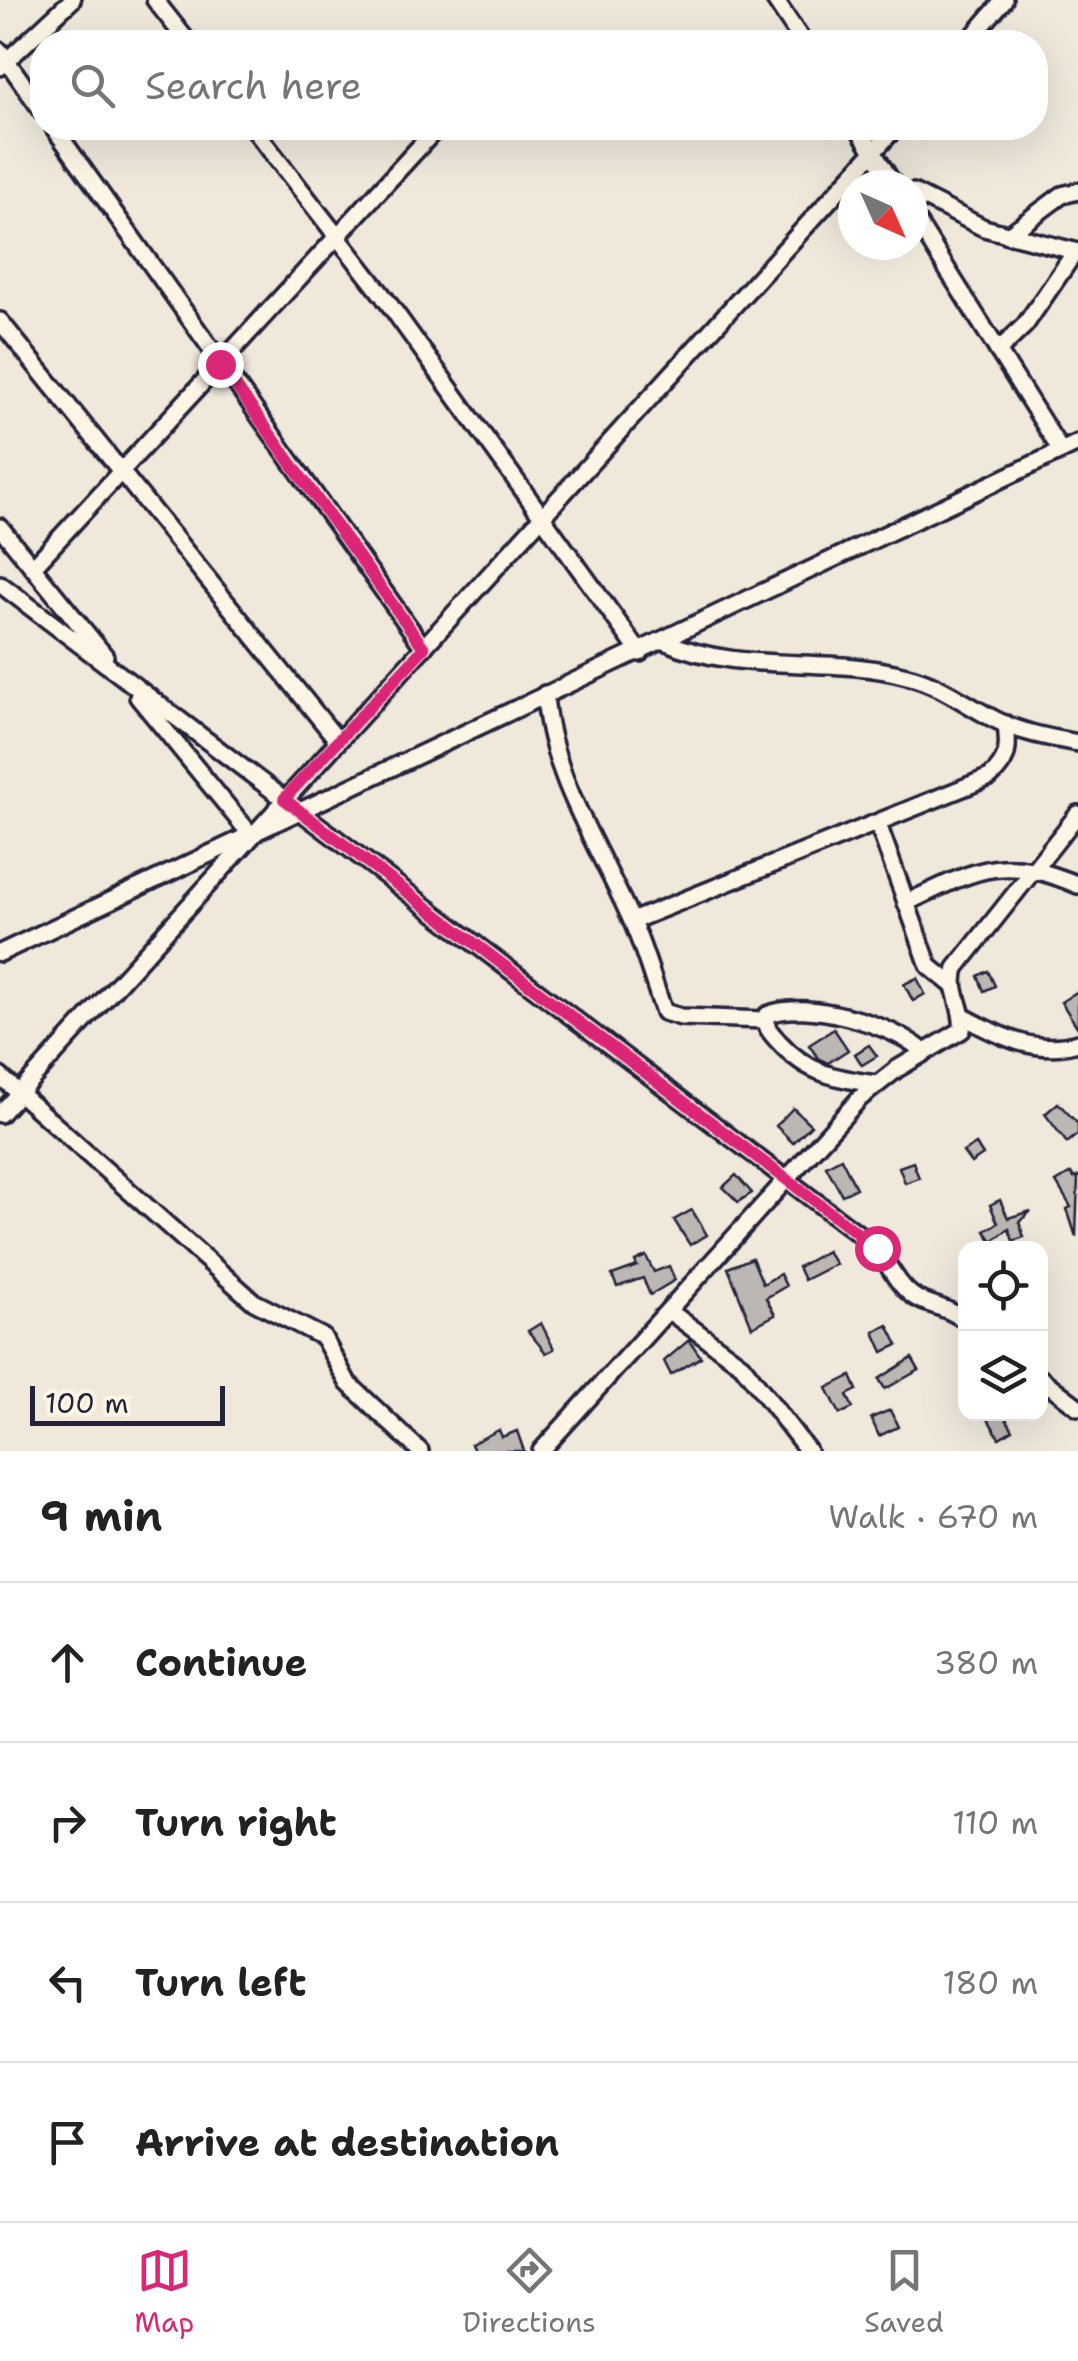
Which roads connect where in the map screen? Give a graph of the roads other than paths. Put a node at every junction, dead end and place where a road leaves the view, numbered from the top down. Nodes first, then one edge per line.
1 (72, 0) edge
2 (155, 0) edge
3 (775, 0) edge
4 (1004, 0) edge
5 (37, 30) edge
6 (179, 30) edge
7 (794, 30) edge
8 (978, 30) edge
9 (30, 36) edge
10 (2, 60) edge
11 (30, 96) edge
12 (62, 140) edge
13 (262, 140) edge
14 (426, 140) edge
15 (866, 140) edge
16 (884, 140) edge
17 (874, 152) junction
18 (885, 170) edge
19 (1078, 191) edge
20 (928, 199) edge
21 (1008, 235) junction
22 (336, 237) junction
23 (928, 239) edge
24 (1077, 252) edge
25 (0, 321) edge
26 (998, 351) junction
27 (220, 364) junction
28 (1078, 443) edge
29 (1060, 451) junction
30 (123, 469) junction
31 (544, 519) junction
32 (0, 528) edge
33 (32, 568) junction
34 (0, 584) edge
35 (664, 641) junction
36 (424, 648) junction
37 (640, 652) junction
38 (122, 676) junction
39 (545, 694) junction
40 (1006, 724) junction
41 (338, 740) junction
42 (1078, 743) edge
43 (284, 799) junction
44 (302, 812) junction
45 (1078, 814) edge
46 (878, 824) junction
47 (251, 835) junction
48 (1036, 867) junction
49 (1078, 886) edge
50 (906, 903) junction
51 (632, 921) junction
52 (0, 953) edge
53 (951, 984) junction
54 (964, 1017) junction
55 (765, 1020) junction
56 (1078, 1043) edge
57 (923, 1052) junction
58 (0, 1076) edge
59 (876, 1084) junction
60 (19, 1092) junction
61 (0, 1114) edge
62 (786, 1183) junction
63 (670, 1311) junction
64 (958, 1315) edge
65 (1048, 1384) edge
66 (1078, 1407) edge
67 (420, 1451) edge
68 (541, 1451) edge
69 (808, 1451) edge

1 - 5 street
2 - 6 street
3 - 7 street
4 - 8 street
9 - 10 street
10 - 11 street
12 - 27 street
13 - 22 street
14 - 22 street
15 - 17 street
16 - 17 street
17 - 18 street
17 - 31 street
19 - 21 street
20 - 21 street
21 - 24 street
22 - 27 street
22 - 31 street
23 - 26 street
24 - 26 street
25 - 30 street
26 - 29 street
27 - 30 street
27 - 36 street
28 - 29 street
29 - 35 street
30 - 33 street
30 - 41 street
31 - 36 street
31 - 37 street
32 - 33 street
33 - 38 street
34 - 38 street
35 - 37 street
35 - 40 street
36 - 41 street
37 - 39 street
38 - 43 street
38 - 47 street
39 - 44 street
39 - 51 street
40 - 42 street
40 - 46 street
41 - 43 street
43 - 44 street
43 - 47 street
44 - 47 street
44 - 62 street
45 - 48 street
46 - 50 street
46 - 51 street
47 - 52 street
47 - 60 street
48 - 49 street
48 - 50 street
48 - 53 street
50 - 53 street
51 - 55 street
53 - 54 street
54 - 56 street
54 - 57 street
55 - 57 street
55 - 59 street
57 - 59 street
58 - 60 street
59 - 62 street
60 - 61 street
60 - 67 street
62 - 63 street
62 - 64 street
63 - 68 street
63 - 69 street
65 - 66 street

